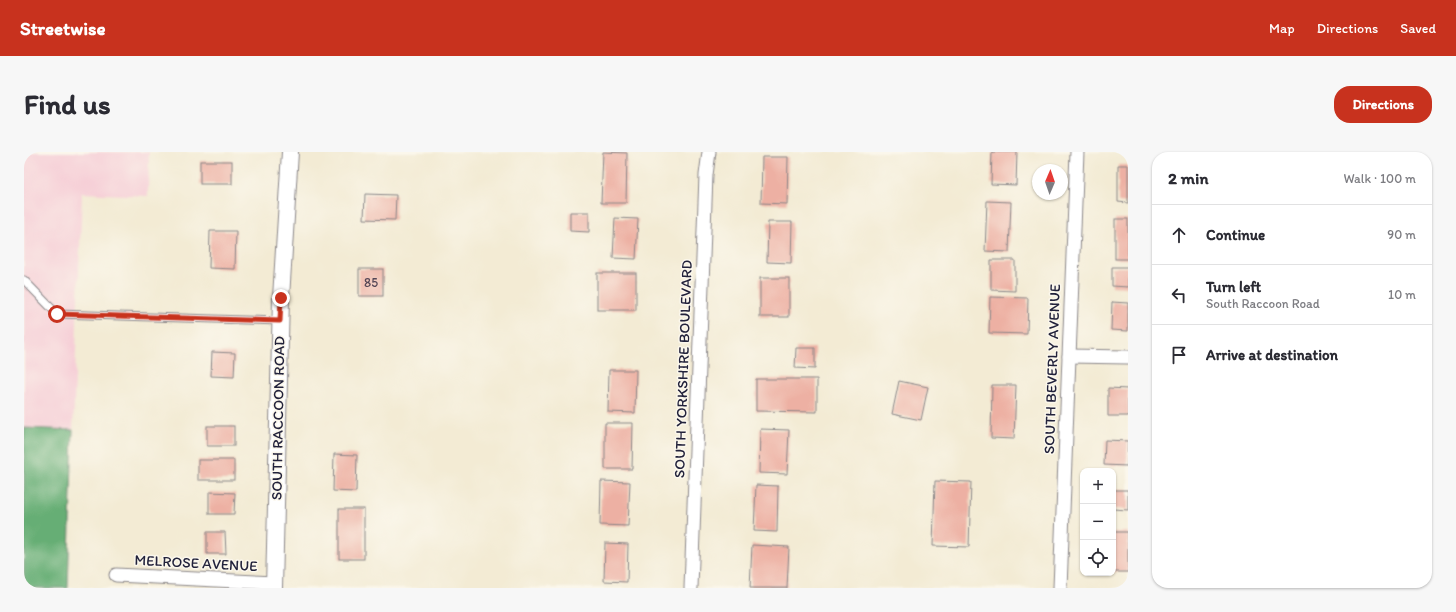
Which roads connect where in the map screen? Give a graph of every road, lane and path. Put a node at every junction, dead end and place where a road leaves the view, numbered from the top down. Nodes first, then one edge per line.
1 (290, 152) edge
2 (709, 152) edge
3 (1076, 152) edge
4 (24, 280) edge
5 (280, 321) junction
6 (1069, 356) junction
7 (1128, 357) edge
8 (116, 575) dead end
9 (274, 585) edge
10 (691, 588) edge
11 (1060, 588) edge

1 - 5 street, SOUTH RACCOON ROAD
2 - 10 street, SOUTH YORKSHIRE BOULEVARD
3 - 6 street, SOUTH BEVERLY AVENUE
4 - 5 lane
5 - 9 street, SOUTH RACCOON ROAD
6 - 7 street
6 - 11 street, SOUTH BEVERLY AVENUE
8 - 9 street, MELROSE AVENUE

